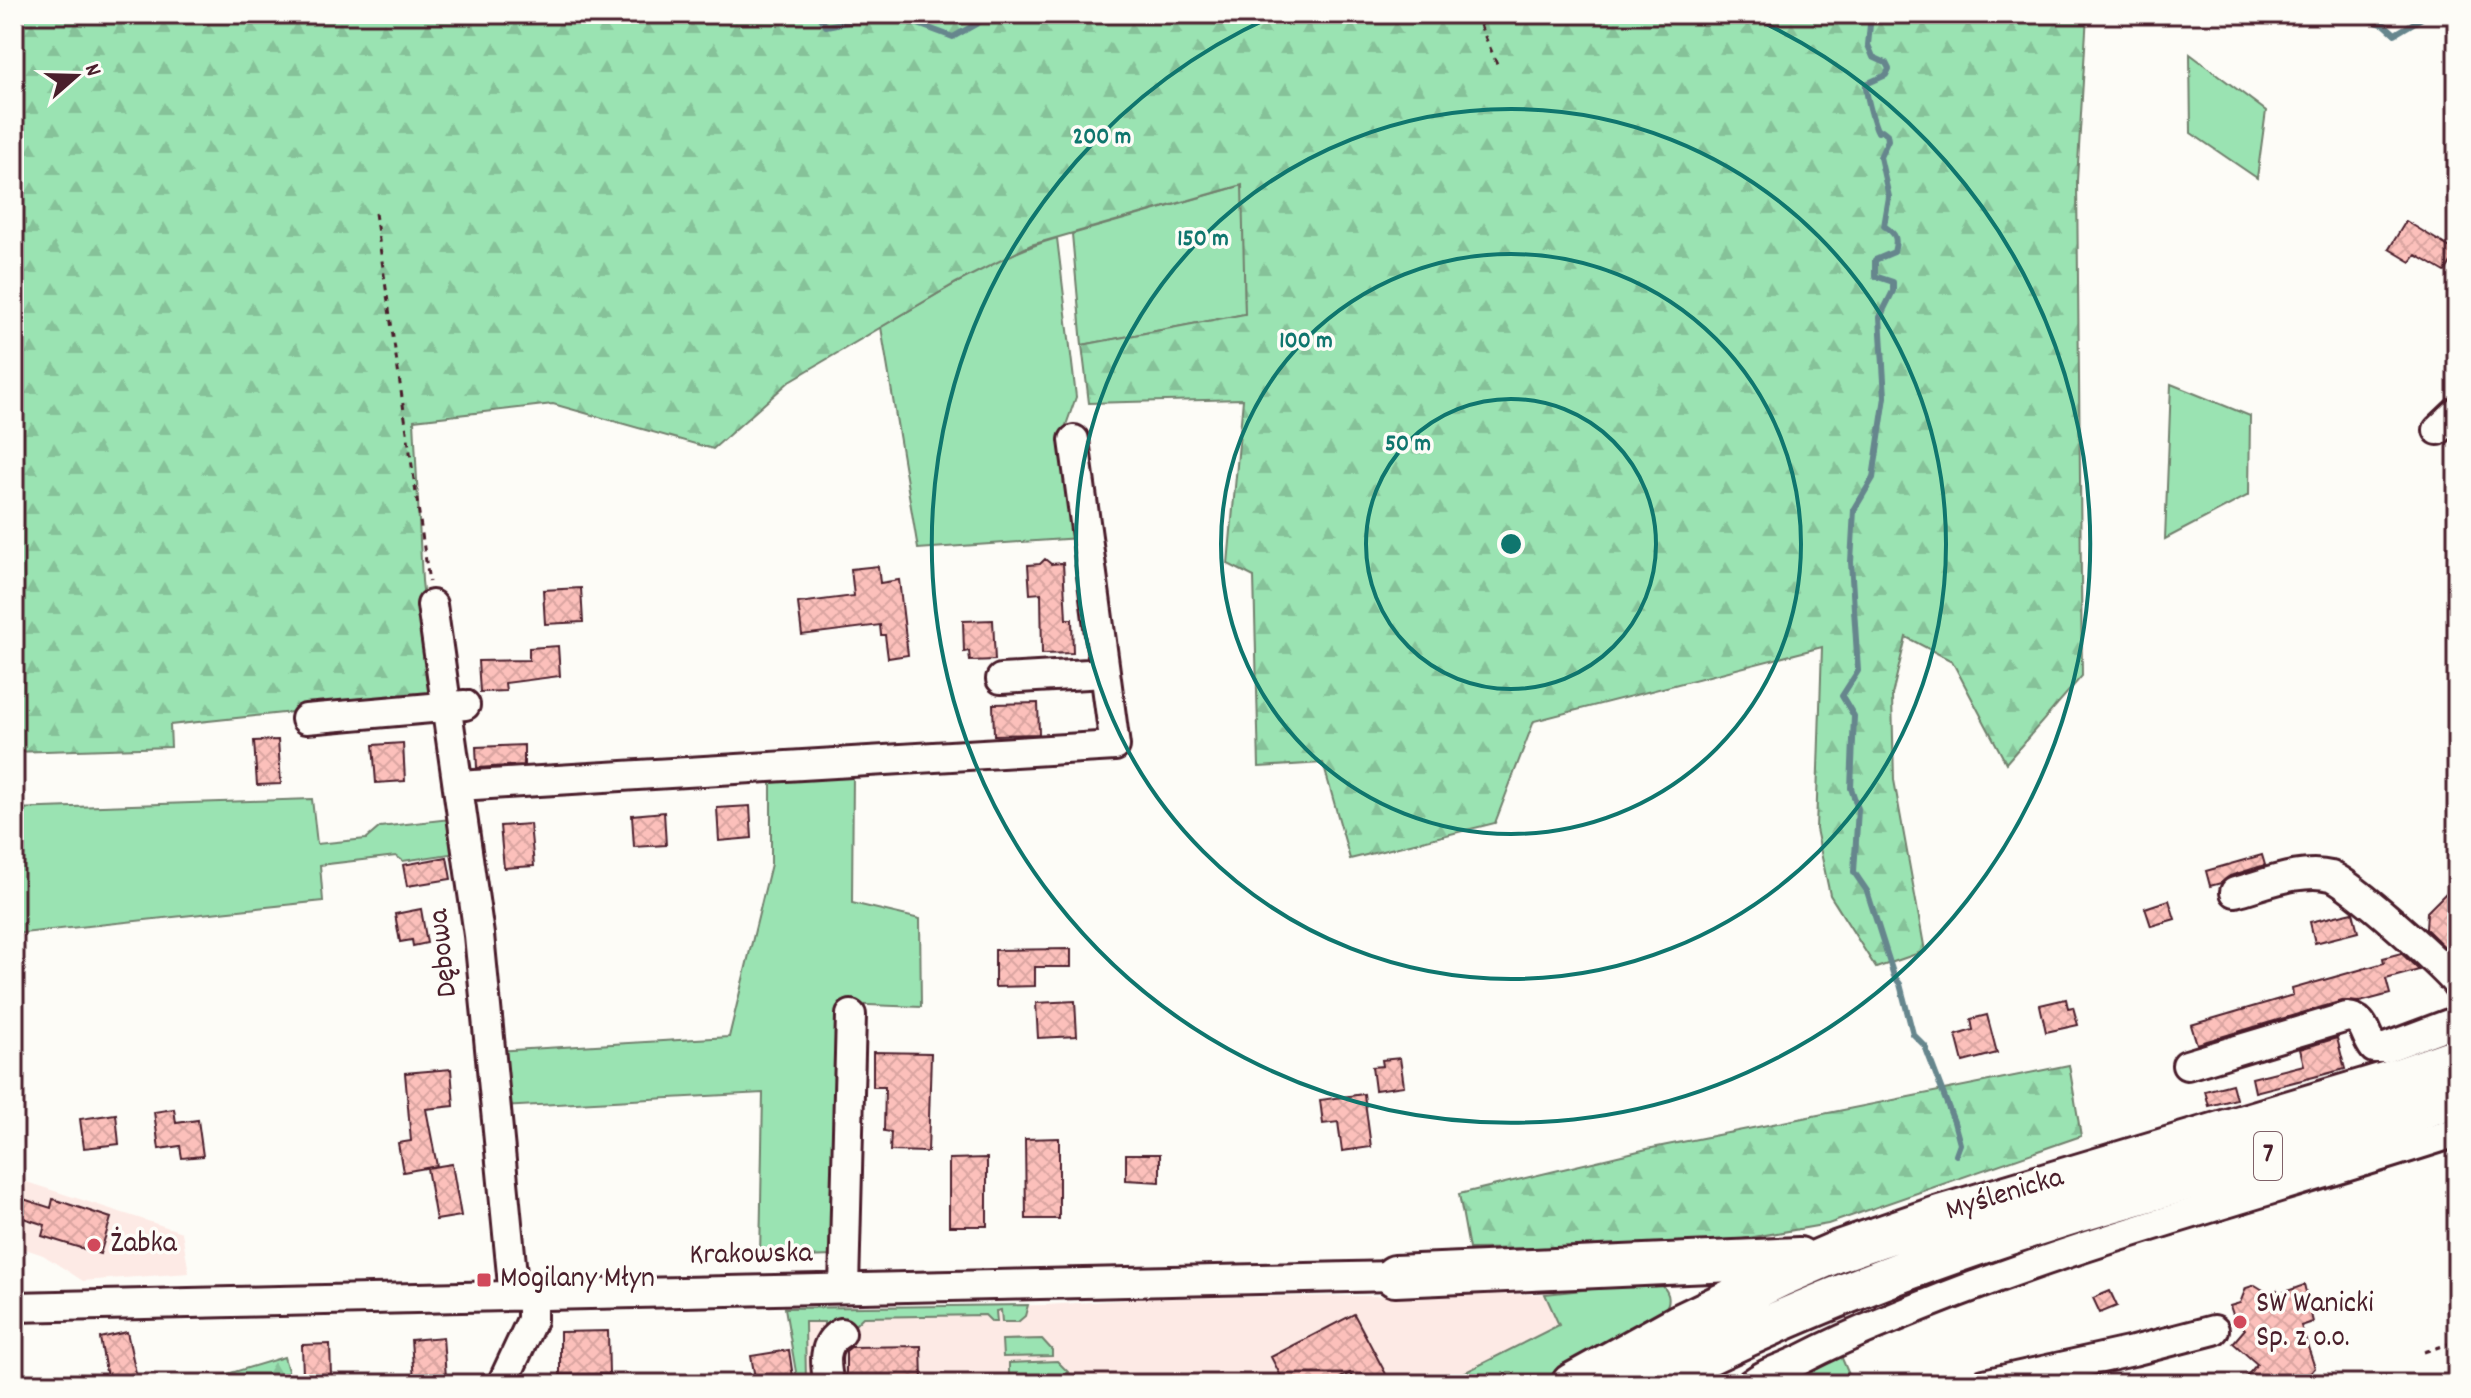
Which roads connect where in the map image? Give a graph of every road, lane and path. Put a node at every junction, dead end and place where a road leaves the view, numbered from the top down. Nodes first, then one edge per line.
1 (1475, 14) edge
2 (1498, 66) dead end
3 (375, 213) dead end
4 (1074, 440) dead end
5 (432, 605) joint
6 (1105, 673) junction
7 (1001, 679) dead end
8 (455, 705) junction
9 (306, 719) dead end
10 (458, 786) junction
11 (2235, 892) dead end
12 (2457, 984) edge
13 (851, 1015) dead end
14 (2457, 1021) edge
15 (2457, 1058) edge
16 (2187, 1065) dead end
17 (2457, 1095) edge
18 (2457, 1132) edge
19 (1823, 1257) junction
20 (1663, 1265) junction
21 (1395, 1276) joint
22 (844, 1287) junction
23 (523, 1295) junction
24 (14, 1307) edge
25 (1679, 1325) junction
26 (2214, 1330) dead end
27 (841, 1333) dead end
28 (1751, 1334) junction
29 (2454, 1342) dead end
30 (2424, 1352) dead end
31 (1769, 1380) edge
32 (502, 1384) edge
33 (829, 1384) edge
34 (1572, 1384) edge
35 (1649, 1384) edge
36 (1984, 1384) edge

1 - 2 path
3 - 5 path
4 - 6 street
5 - 8 street, Dębowa
6 - 7 street
6 - 10 street
8 - 9 street
8 - 10 street, Dębowa
10 - 23 street, Dębowa
11 - 12 street
13 - 22 street
14 - 16 street
15 - 19 highway, Myślenicka / 7
17 - 28 highway, Myślenicka / 7
18 - 31 street
19 - 20 highway
19 - 25 highway, Myślenicka / 7
20 - 21 highway
20 - 25 highway
21 - 22 street, Krakowska
22 - 23 street, Krakowska
23 - 24 street, Krakowska
23 - 32 street, Dębowa
25 - 34 highway, Myślenicka / 7
26 - 36 street
27 - 33 street
28 - 31 street
28 - 35 highway, Myślenicka / 7
29 - 30 path

